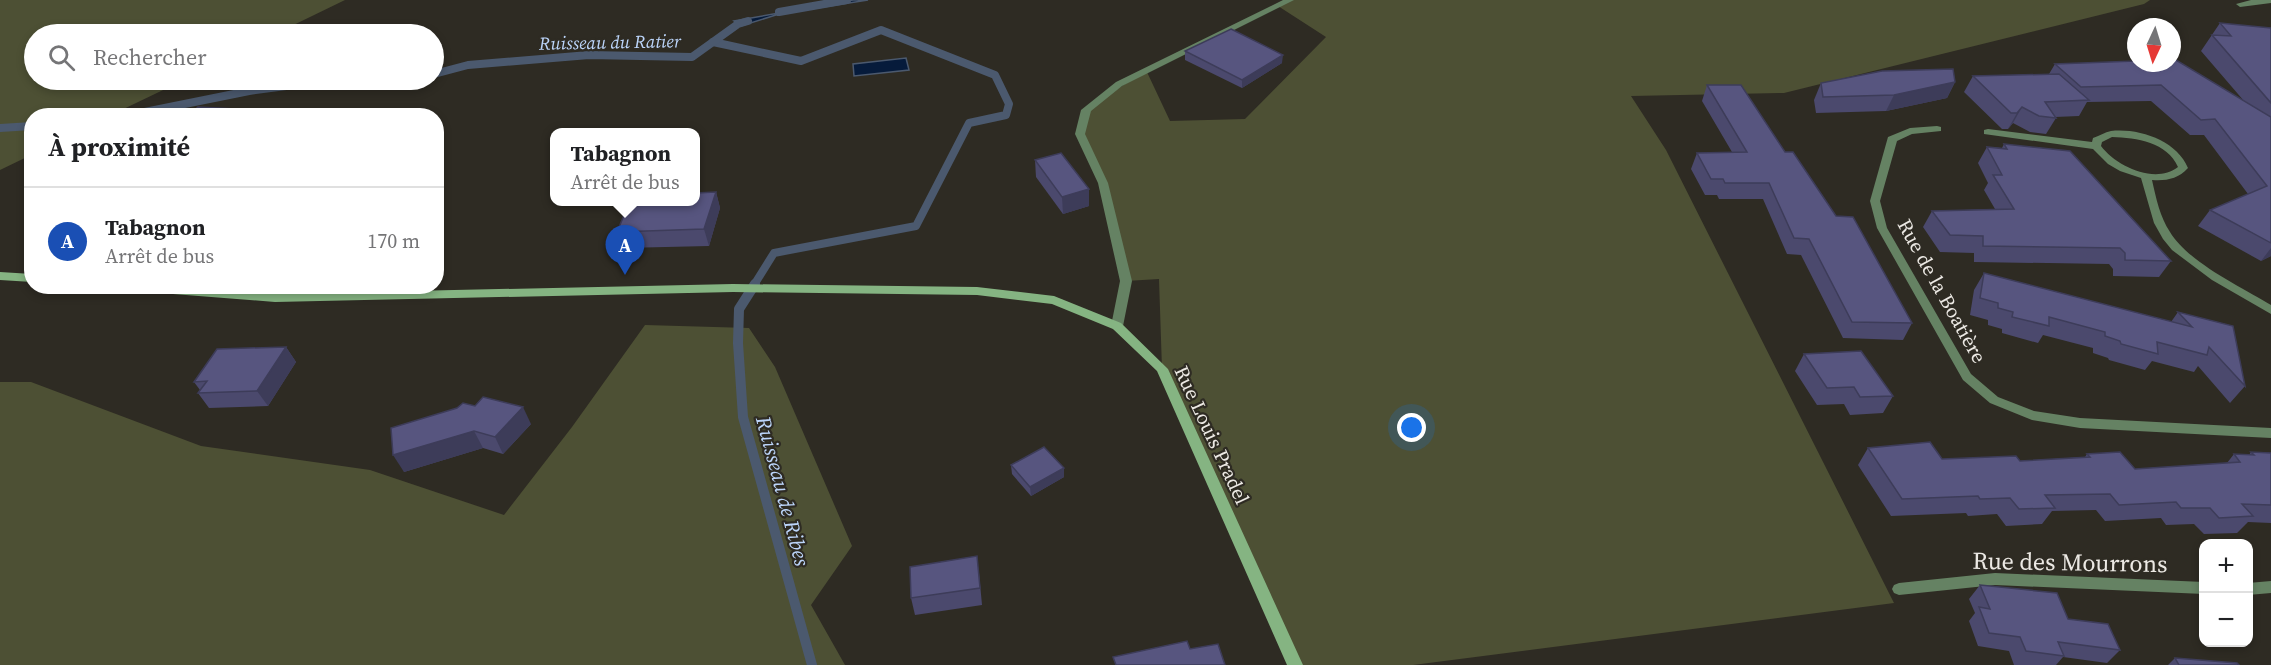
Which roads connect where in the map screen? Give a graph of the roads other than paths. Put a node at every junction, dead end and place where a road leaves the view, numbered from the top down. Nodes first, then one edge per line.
1 (1290, 0) edge
2 (2271, 0) edge
3 (2240, 4) dead end
4 (1936, 129) dead end
5 (1988, 132) dead end
6 (2096, 146) junction
7 (2145, 175) junction
8 (0, 276) edge
9 (24, 278) edge
10 (224, 294) edge
11 (2271, 310) edge
12 (1117, 326) junction
13 (2271, 433) edge
14 (2271, 587) edge
15 (2199, 588) edge
16 (1899, 589) dead end
17 (2253, 589) edge
18 (1295, 665) edge

1 - 12 street
2 - 3 street
4 - 13 street, Rue de la Boatière
5 - 6 street
6 - 7 street
6 - 7 street
7 - 11 street
8 - 9 main road
10 - 12 main road, Rue Louis Pradel
12 - 18 main road, Rue Louis Pradel
14 - 17 street
15 - 16 street, Rue des Mourrons

